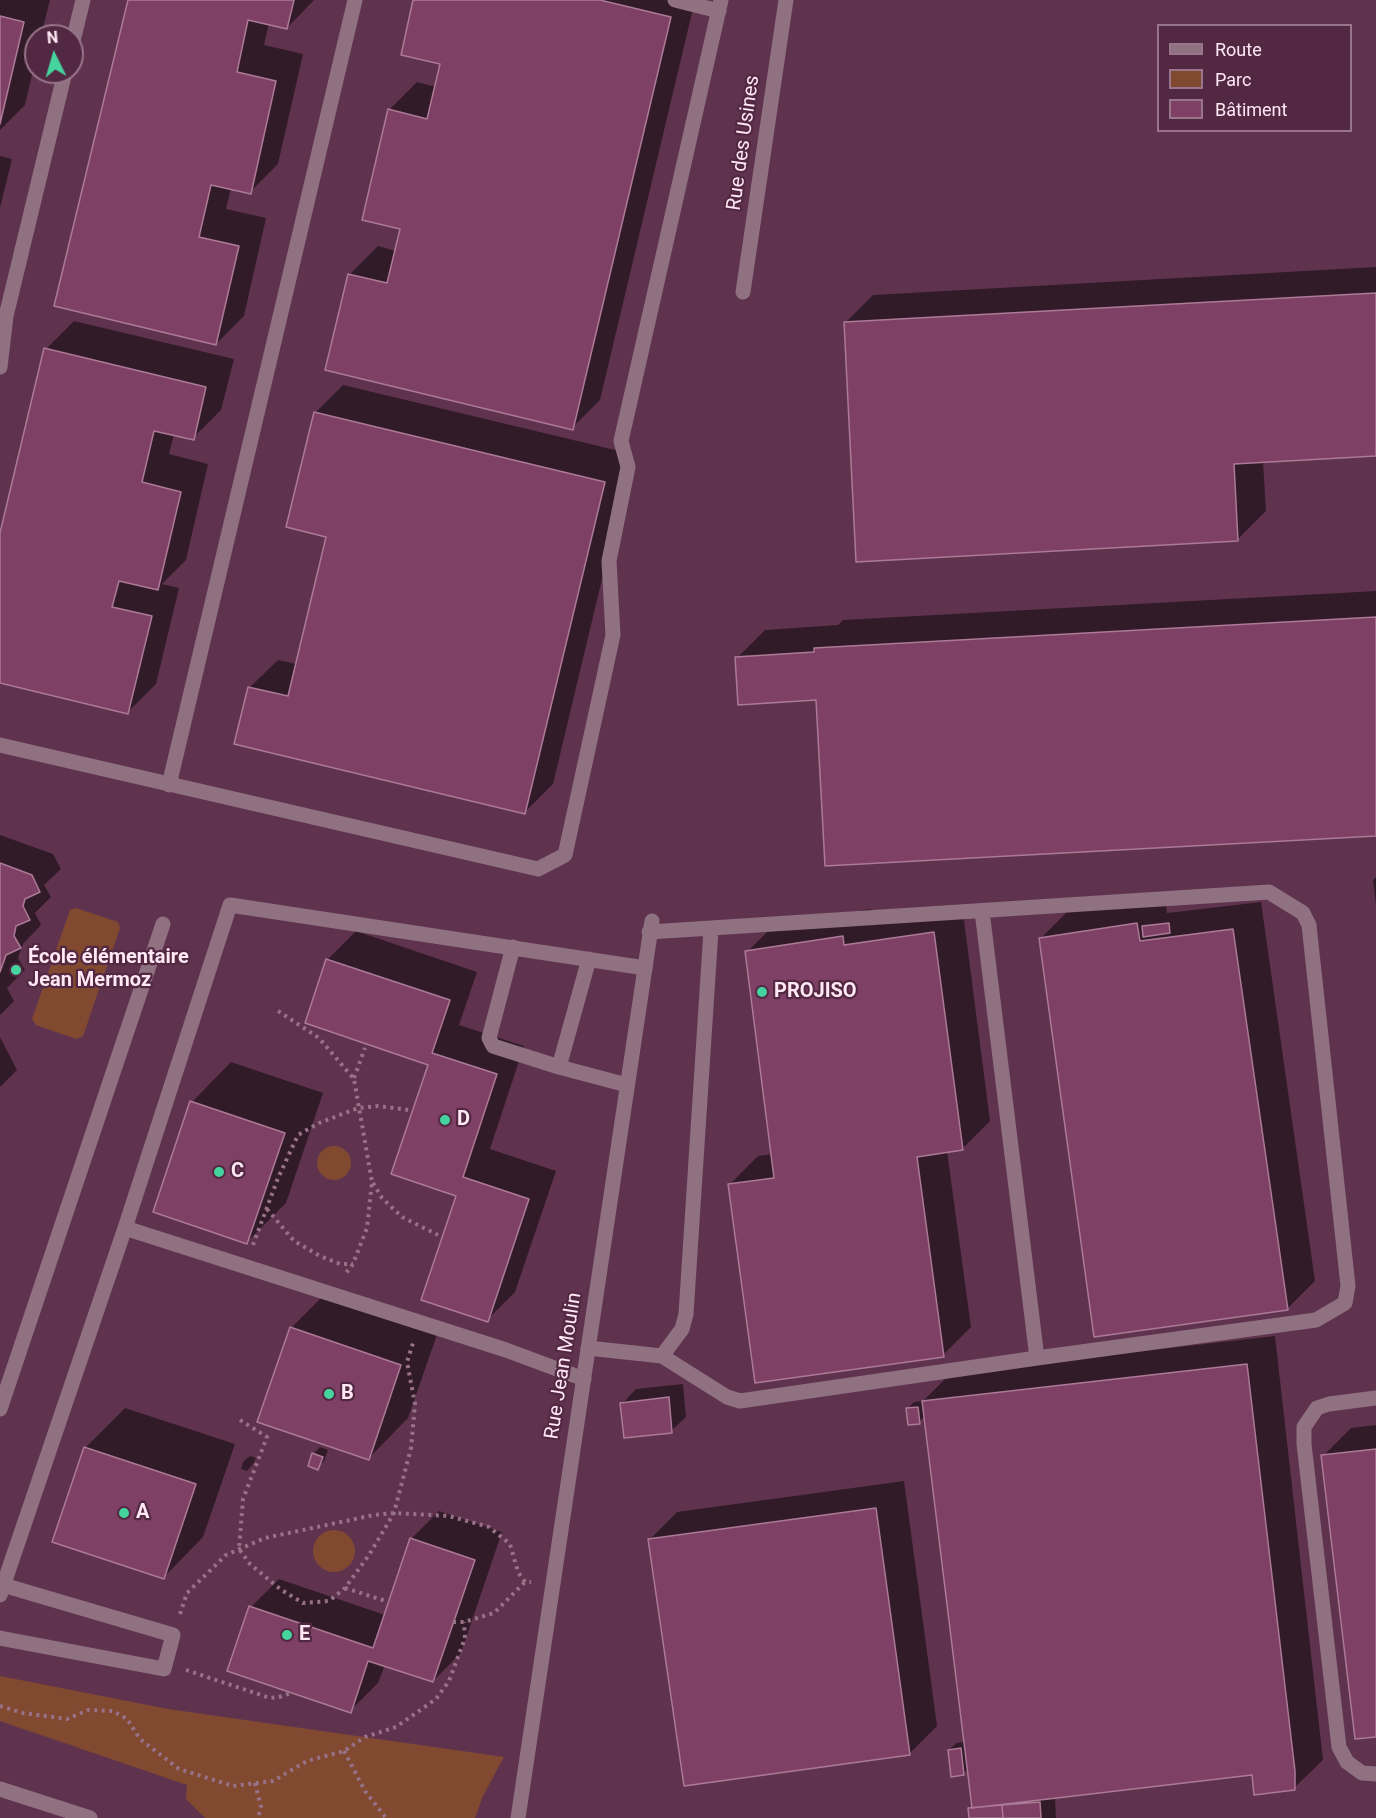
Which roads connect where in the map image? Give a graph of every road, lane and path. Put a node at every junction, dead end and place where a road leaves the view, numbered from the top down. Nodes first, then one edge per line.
1 (83, 0) edge
2 (355, 0) edge
3 (675, 0) edge
4 (786, 0) edge
5 (720, 5) edge
6 (77, 24) edge
7 (62, 84) edge
8 (743, 292) dead end
9 (0, 366) edge
10 (0, 745) edge
11 (169, 785) junction
12 (982, 911) junction
13 (163, 924) dead end
14 (711, 930) junction
15 (513, 947) junction
16 (589, 959) junction
17 (645, 968) junction
18 (278, 1011) dead end
19 (365, 1048) dead end
20 (559, 1067) junction
21 (354, 1079) junction
22 (627, 1085) junction
23 (358, 1108) junction
24 (409, 1110) dead end
25 (372, 1182) junction
26 (266, 1208) junction
27 (125, 1228) junction
28 (438, 1235) dead end
29 (352, 1263) junction
30 (246, 1266) junction
31 (331, 1294) junction
32 (420, 1323) junction
33 (588, 1348) junction
34 (662, 1356) junction
35 (1037, 1358) junction
36 (584, 1378) junction
37 (1376, 1398) edge
38 (0, 1409) edge
39 (240, 1420) dead end
40 (394, 1513) junction
41 (239, 1549) junction
42 (525, 1582) junction
43 (553, 1585) junction
44 (345, 1588) junction
45 (2, 1590) edge
46 (388, 1602) dead end
47 (453, 1622) dead end
48 (464, 1622) junction
49 (173, 1635) junction
50 (0, 1638) edge
51 (165, 1663) junction
52 (291, 1693) dead end
53 (0, 1706) edge
54 (344, 1751) junction
55 (1376, 1774) edge
56 (255, 1783) junction
57 (0, 1789) edge
58 (90, 1818) edge
59 (258, 1818) edge
60 (386, 1818) edge
61 (518, 1818) edge

1 - 6 street
2 - 11 street
3 - 5 street
4 - 8 street, Rue des Usines
5 - 11 street
7 - 9 street
10 - 11 street
12 - 14 street
12 - 35 street
12 - 35 street
13 - 38 street
14 - 17 street, Rue Jean Moulin
14 - 34 street
15 - 16 street
15 - 20 street
15 - 27 street
16 - 17 street
16 - 20 street
17 - 22 street, Rue Jean Moulin
18 - 21 path
19 - 21 path
20 - 22 street
21 - 23 path
22 - 33 street, Rue Jean Moulin
23 - 24 path
23 - 25 path
23 - 26 path
25 - 28 path
25 - 29 path
26 - 29 path
26 - 30 path
27 - 30 street
27 - 45 street
29 - 31 path
30 - 31 street
31 - 32 street
32 - 36 street
32 - 40 path
33 - 34 street
33 - 36 street, Rue Jean Moulin
34 - 35 street
36 - 43 street, Rue Jean Moulin
37 - 55 street
39 - 41 path
40 - 41 path
40 - 42 path
40 - 44 path
41 - 44 path
41 - 49 path
42 - 43 path
42 - 48 path
43 - 61 street, Rue Jean Moulin
44 - 46 path
45 - 49 street
47 - 48 path
48 - 54 path
49 - 51 street
50 - 51 street
51 - 52 path
53 - 56 path
54 - 56 path
54 - 60 path
56 - 59 path
57 - 58 street

